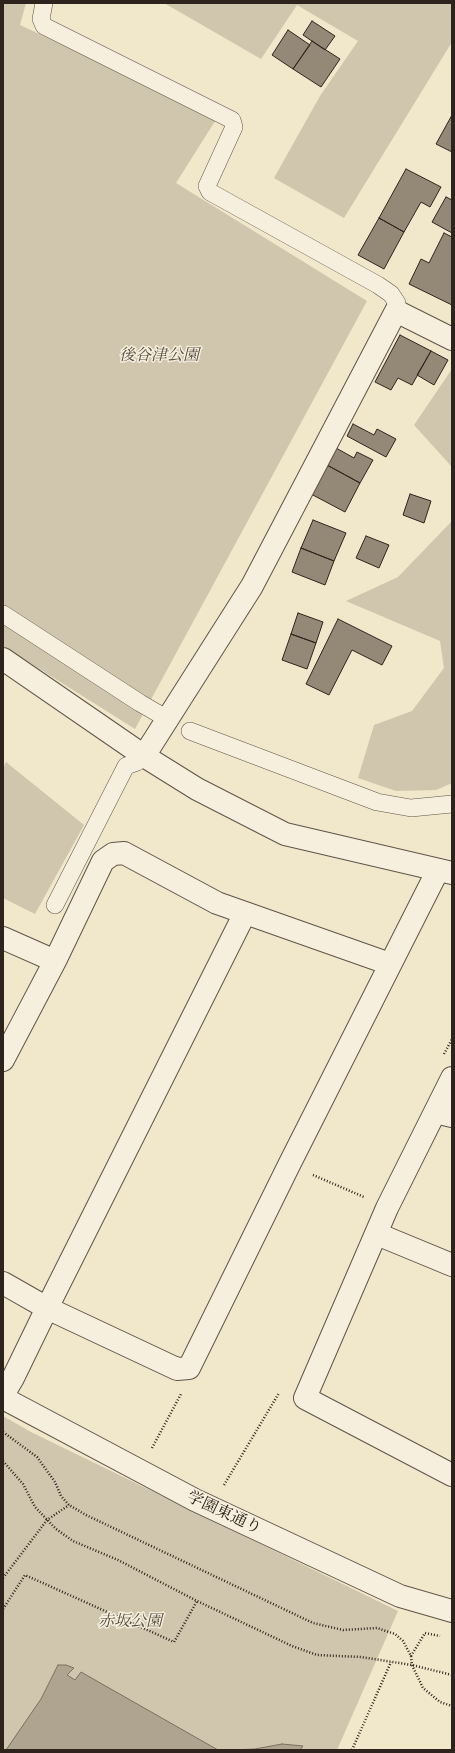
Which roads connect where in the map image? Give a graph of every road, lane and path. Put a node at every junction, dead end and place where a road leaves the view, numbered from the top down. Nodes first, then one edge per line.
1 (44, 3) edge
2 (396, 311) junction
3 (452, 339) edge
4 (3, 614) edge
5 (3, 659) edge
6 (159, 714) dead end
7 (190, 731) dead end
8 (144, 756) junction
9 (452, 804) edge
10 (445, 872) edge
11 (55, 904) dead end
12 (245, 913) junction
13 (3, 938) edge
14 (55, 962) junction
15 (390, 964) junction
16 (3, 1060) edge
17 (452, 1078) edge
18 (443, 1114) edge
19 (289, 1165) junction
20 (387, 1208) junction
21 (377, 1234) junction
22 (452, 1265) edge
23 (3, 1283) edge
24 (47, 1308) junction
25 (189, 1368) junction
26 (3, 1395) edge
27 (3, 1398) edge
28 (3, 1432) edge
29 (152, 1448) dead end
30 (3, 1460) edge
31 (452, 1475) edge
32 (69, 1505) junction
33 (47, 1520) junction
34 (3, 1578) edge
35 (197, 1601) junction
36 (3, 1609) edge
37 (452, 1611) edge
38 (445, 1638) dead end
39 (411, 1656) junction
40 (391, 1662) junction
41 (412, 1665) junction
42 (452, 1675) edge
43 (452, 1706) edge
44 (352, 1750) edge

1 - 2 lane
2 - 3 street
2 - 8 street
4 - 6 lane
5 - 8 street
7 - 9 lane
8 - 10 street
8 - 11 lane
10 - 15 street
12 - 14 street
12 - 15 street
12 - 24 street
13 - 14 street
14 - 16 street
15 - 19 street
17 - 18 street
18 - 20 street
19 - 20 path
19 - 25 street
20 - 21 street
21 - 22 street
21 - 31 street
23 - 24 street
24 - 25 street
24 - 26 street
25 - 29 path
27 - 37 street, 学園東通り
28 - 32 path
30 - 33 path
32 - 33 path
32 - 39 path
33 - 34 path
33 - 35 path
35 - 36 path
35 - 40 path
38 - 39 path
39 - 41 path
40 - 41 path
40 - 44 path
41 - 42 path
41 - 43 path

